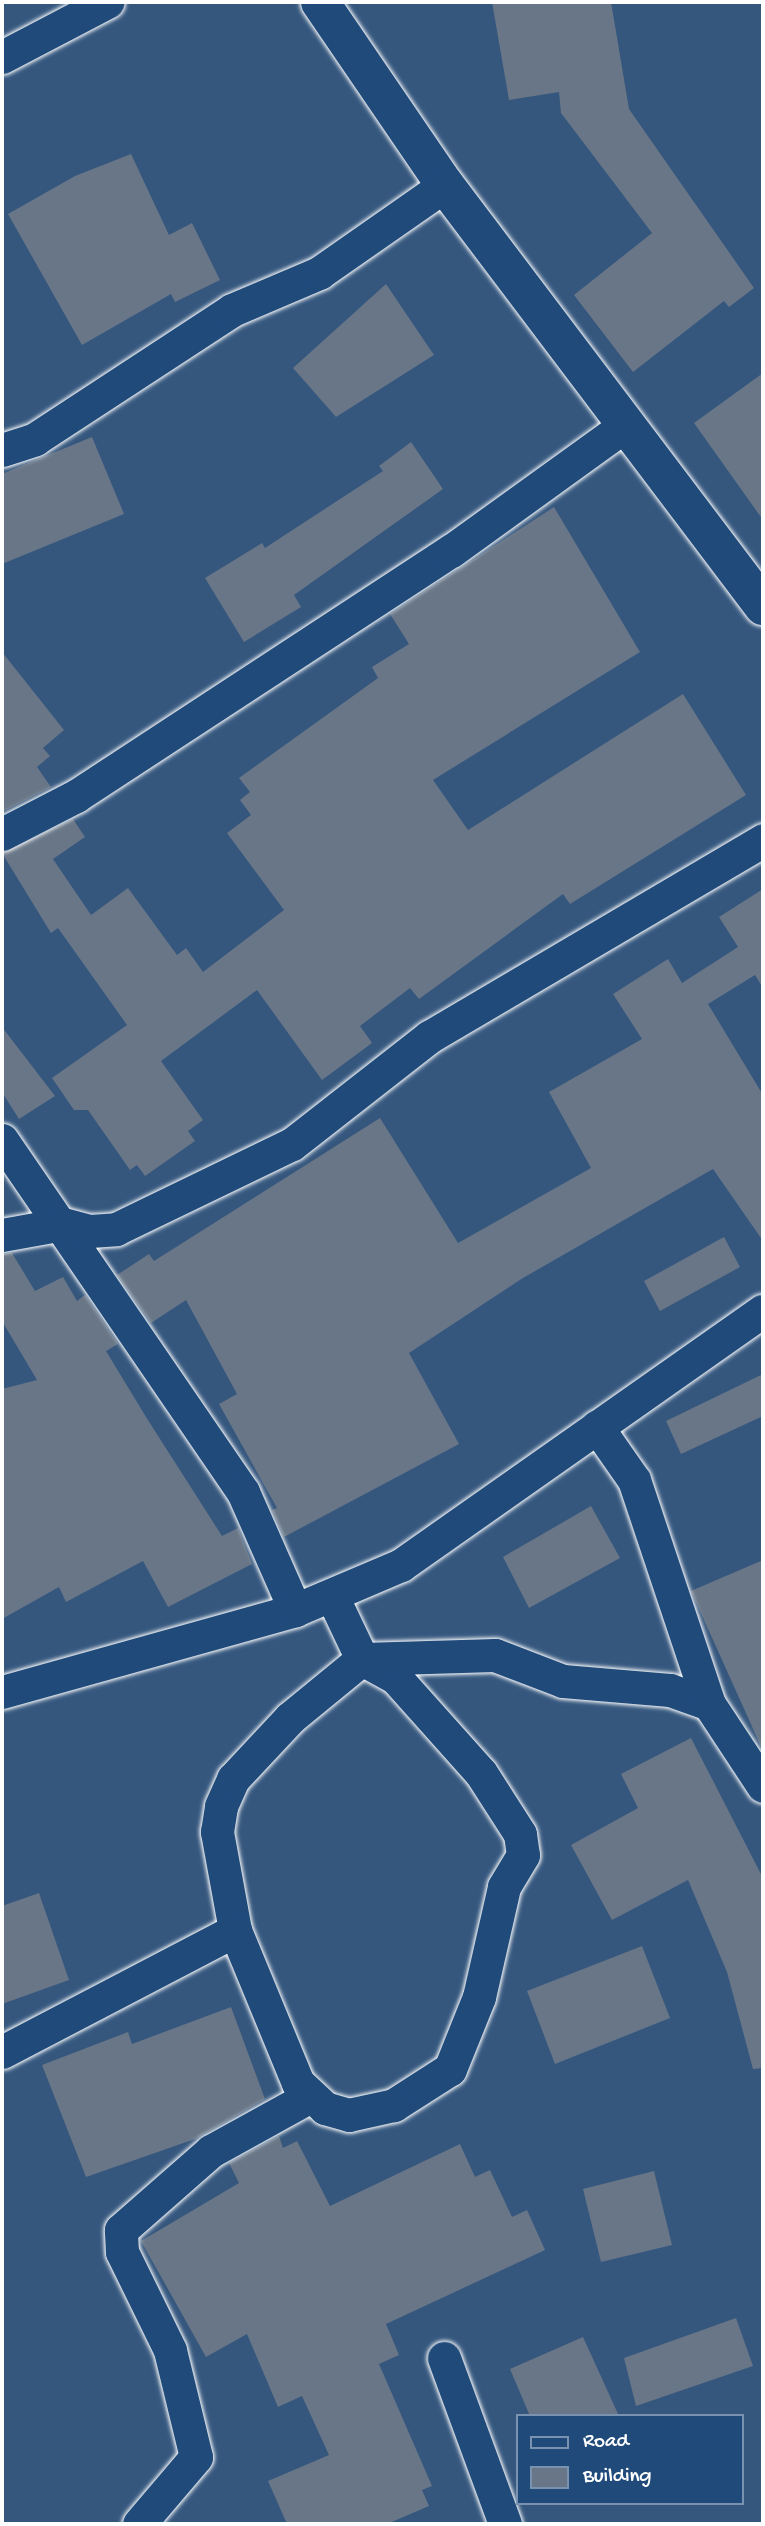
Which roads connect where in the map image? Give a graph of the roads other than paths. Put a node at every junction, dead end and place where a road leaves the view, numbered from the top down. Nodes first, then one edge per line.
1 (107, 2) edge
2 (320, 2) edge
3 (2, 57) edge
4 (445, 185) junction
5 (626, 425) junction
6 (2, 450) edge
7 (763, 606) edge
8 (2, 834) edge
9 (763, 840) edge
10 (2, 1140) edge
11 (63, 1224) junction
12 (2, 1235) edge
13 (763, 1311) edge
14 (597, 1427) junction
15 (333, 1598) junction
16 (295, 1610) junction
17 (362, 1659) junction
18 (2, 1692) edge
19 (709, 1704) junction
20 (763, 1786) edge
21 (235, 1930) junction
22 (2, 2052) edge
23 (309, 2097) junction
24 (444, 2358) dead end
25 (139, 2524) edge
26 (505, 2524) edge

1 - 3 street
2 - 4 street
4 - 5 street
4 - 6 street
5 - 7 street
5 - 8 street
9 - 11 street
10 - 11 street
11 - 12 street
11 - 16 street
13 - 14 street
14 - 15 street
14 - 19 street
15 - 16 street
15 - 17 street
16 - 18 street
17 - 19 street
17 - 21 street
17 - 23 street
19 - 20 street
21 - 22 street
21 - 23 street
23 - 25 street
24 - 26 street

